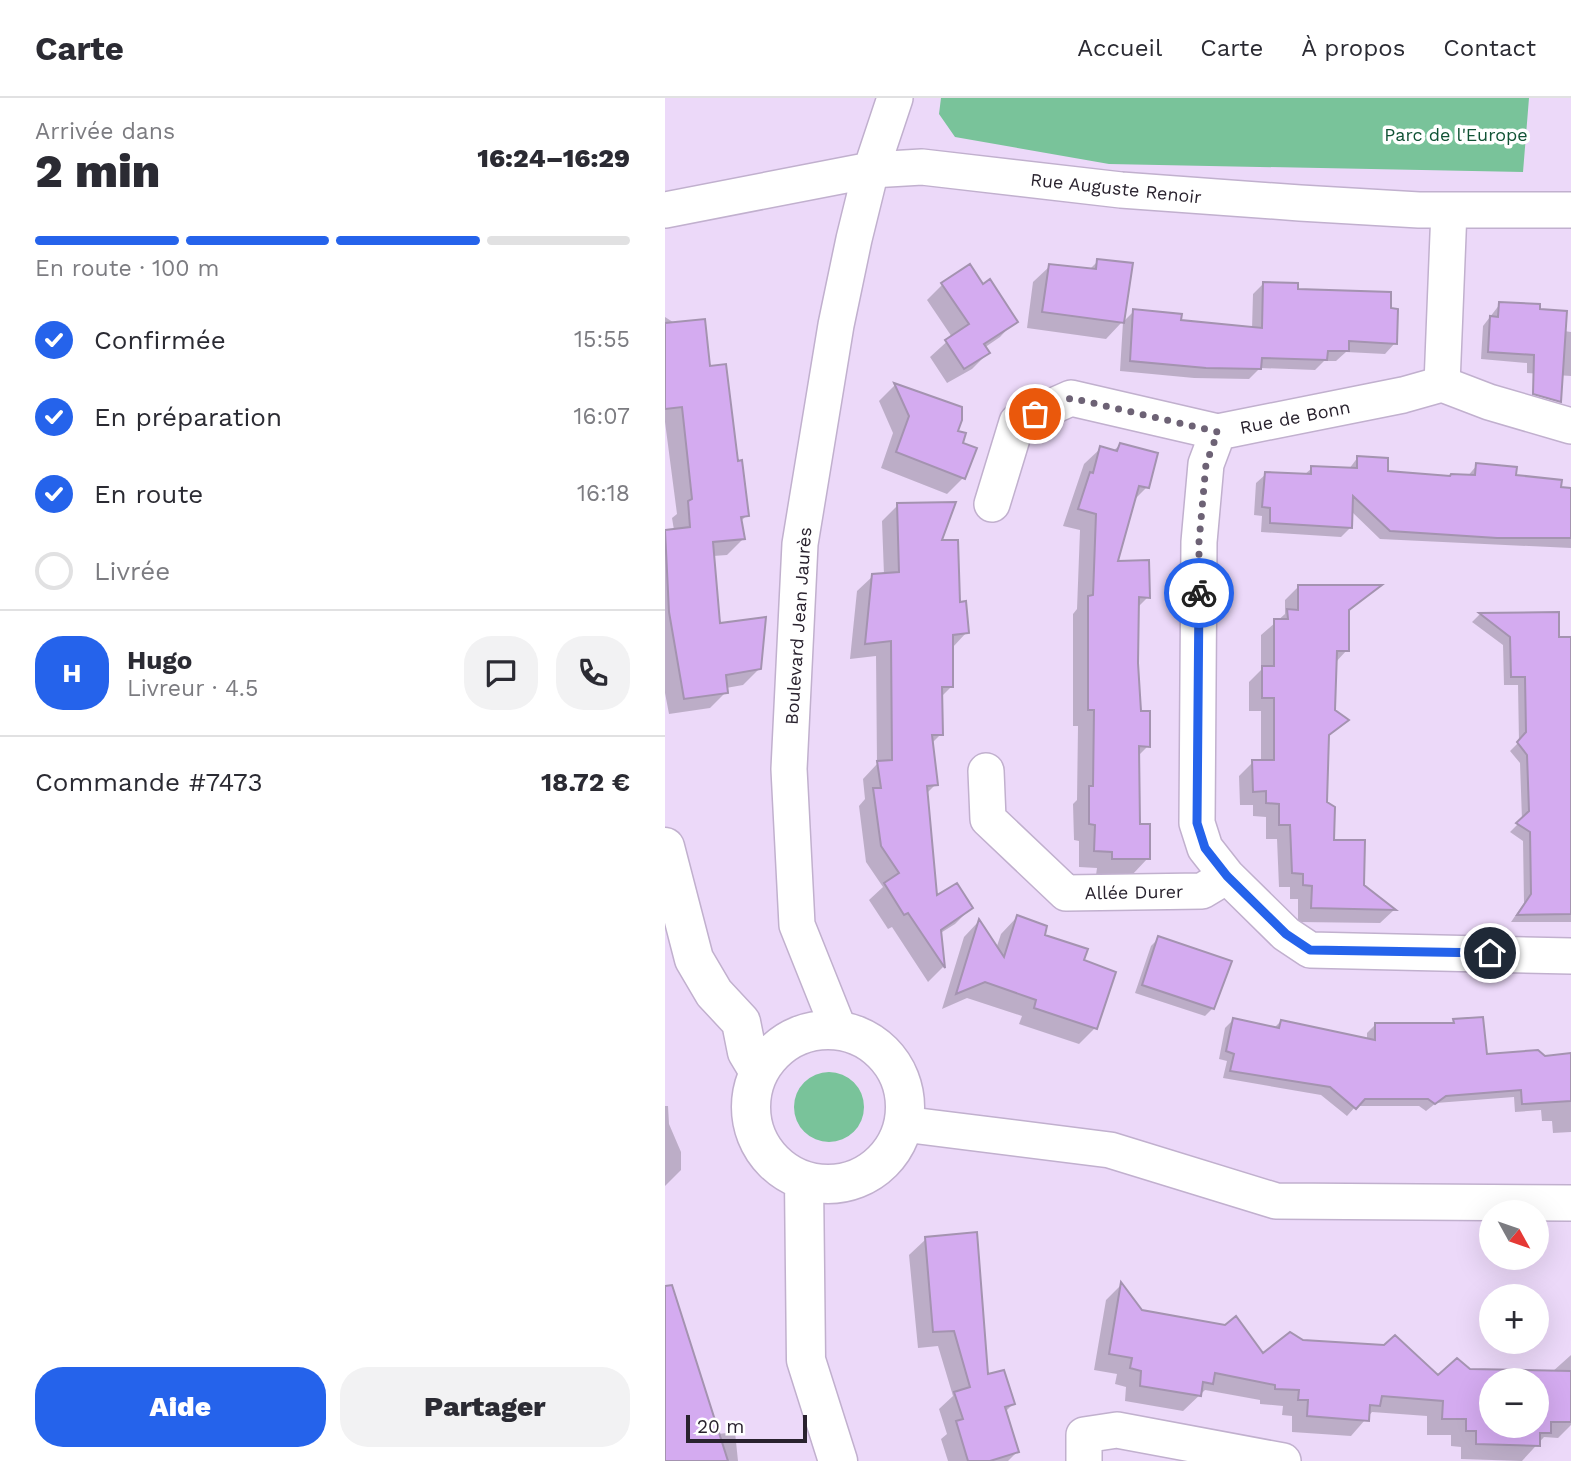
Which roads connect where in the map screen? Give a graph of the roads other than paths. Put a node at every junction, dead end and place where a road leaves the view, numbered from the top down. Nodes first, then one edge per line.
1 (895, 98) edge
2 (871, 170) junction
3 (665, 209) edge
4 (1449, 210) junction
5 (1571, 210) edge
6 (1442, 384) junction
7 (1571, 426) edge
8 (1218, 432) junction
9 (992, 504) dead end
10 (986, 771) dead end
11 (667, 863) edge
12 (1227, 876) junction
13 (1571, 956) edge
14 (839, 1030) junction
15 (759, 1072) junction
16 (903, 1124) junction
17 (804, 1181) junction
18 (1571, 1203) edge
19 (838, 1461) edge
20 (1084, 1461) edge
21 (1283, 1461) edge

1 - 2 street, Boulevard Jean Jaurès
2 - 3 street, Rue Auguste Renoir
2 - 4 street, Rue Auguste Renoir
2 - 14 street, Boulevard Jean Jaurès
4 - 5 street, Rue Auguste Renoir
4 - 6 street
6 - 7 street
6 - 8 street, Rue de Bonn
8 - 9 street
8 - 12 street, Rue de Bonn
10 - 12 street, Allée Durer
11 - 15 street
12 - 13 street, Rue de Bonn
14 - 15 street
14 - 16 street
15 - 17 street
16 - 17 street
16 - 18 street
17 - 19 street
20 - 21 street

